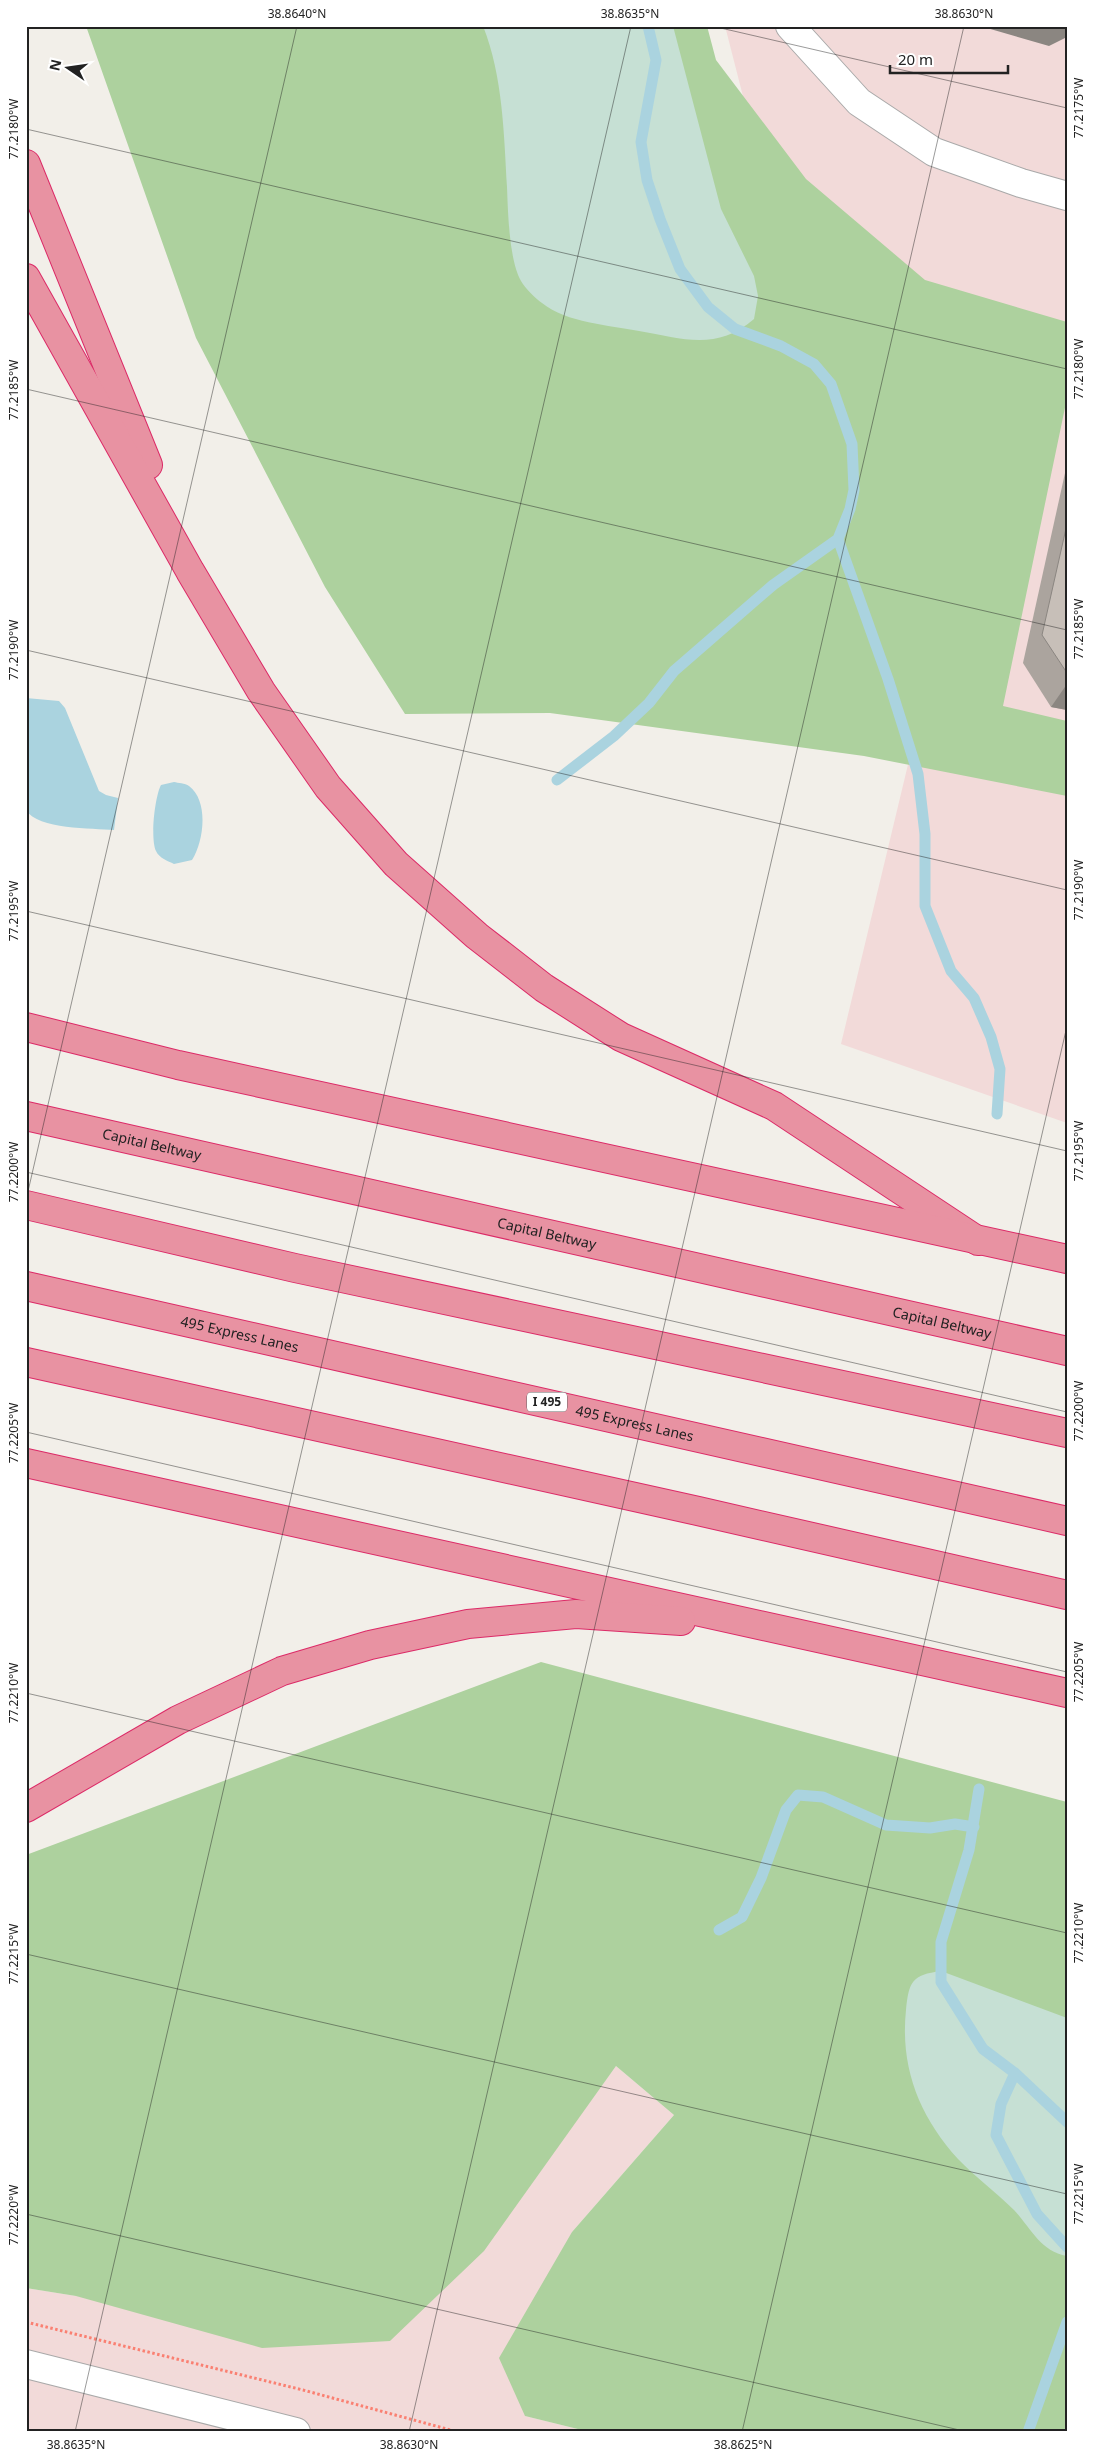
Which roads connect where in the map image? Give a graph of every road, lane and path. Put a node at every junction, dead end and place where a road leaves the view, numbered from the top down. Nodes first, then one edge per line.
1 (790, 26) edge
2 (26, 164) edge
3 (1067, 196) edge
4 (26, 278) edge
5 (190, 571) junction
6 (26, 1027) edge
7 (26, 1116) edge
8 (26, 1205) edge
9 (978, 1240) junction
10 (1067, 1259) edge
11 (26, 1286) edge
12 (1067, 1351) edge
13 (26, 1362) edge
14 (1067, 1434) edge
15 (26, 1463) edge
16 (1067, 1521) edge
17 (1067, 1596) edge
18 (763, 1625) junction
19 (1067, 1693) edge
20 (26, 1808) edge
21 (26, 2322) edge
22 (26, 2364) edge
23 (296, 2432) edge
24 (458, 2432) edge

1 - 3 lane
2 - 5 highway
4 - 5 highway
5 - 9 highway
6 - 9 highway
7 - 12 highway, Capital Beltway
8 - 14 highway
9 - 10 highway
11 - 16 highway, 495 Express Lanes / I 495
13 - 17 highway
15 - 18 highway
18 - 19 highway
18 - 20 highway
21 - 24 path
22 - 23 lane

